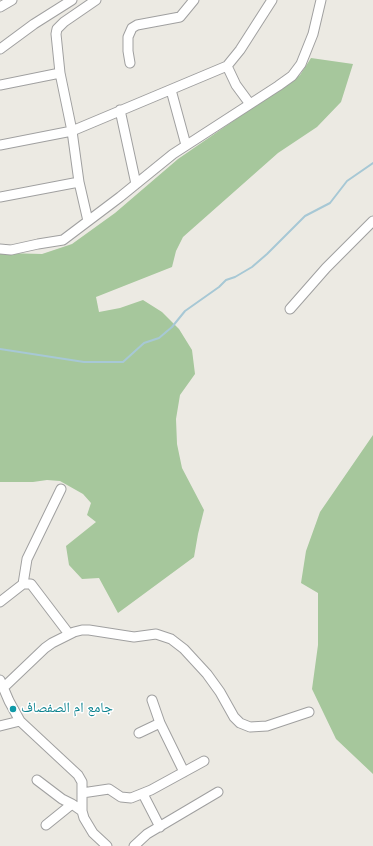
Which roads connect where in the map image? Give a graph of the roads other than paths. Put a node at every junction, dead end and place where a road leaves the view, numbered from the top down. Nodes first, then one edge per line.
1 (12, 0) edge
2 (72, 0) edge
3 (96, 0) edge
4 (194, 0) edge
5 (272, 0) edge
6 (321, 0) edge
7 (0, 7) edge
8 (0, 49) edge
9 (130, 63) dead end
10 (227, 66) junction
11 (60, 73) junction
12 (0, 85) edge
13 (171, 90) junction
14 (250, 104) junction
15 (120, 110) junction
16 (72, 131) junction
17 (0, 145) edge
18 (186, 145) junction
19 (79, 182) junction
20 (136, 184) junction
21 (0, 197) edge
22 (88, 221) junction
23 (373, 222) edge
24 (0, 249) edge
25 (290, 309) dead end
26 (61, 489) dead end
27 (23, 584) junction
28 (0, 602) edge
29 (69, 634) junction
30 (1, 684) edge
31 (152, 700) dead end
32 (309, 712) dead end
33 (20, 721) junction
34 (160, 723) junction
35 (0, 726) edge
36 (139, 733) dead end
37 (204, 761) dead end
38 (184, 772) junction
39 (38, 780) dead end
40 (218, 792) dead end
41 (82, 793) junction
42 (143, 794) junction
43 (72, 804) junction
44 (82, 811) junction
45 (46, 825) dead end
46 (160, 827) junction
47 (107, 846) edge
48 (134, 846) edge

1 - 7 street
2 - 8 street
3 - 11 street
4 - 9 street
5 - 10 street
6 - 14 street
10 - 13 street
10 - 14 street
11 - 12 street
11 - 16 street
13 - 15 street
13 - 18 street
14 - 18 street
15 - 16 street
15 - 20 street
16 - 17 street
16 - 19 street
18 - 20 street
19 - 21 street
19 - 22 street
20 - 22 street
22 - 24 street
23 - 25 street
26 - 27 street
27 - 28 street
27 - 29 street
29 - 30 street
29 - 32 street
30 - 33 street
31 - 34 street
33 - 35 street
33 - 41 street
34 - 36 street
34 - 38 street
37 - 38 street
38 - 42 street
39 - 43 street
40 - 46 street
41 - 42 street
41 - 44 street
42 - 46 street
43 - 44 street
43 - 45 street
44 - 47 street
46 - 48 street

